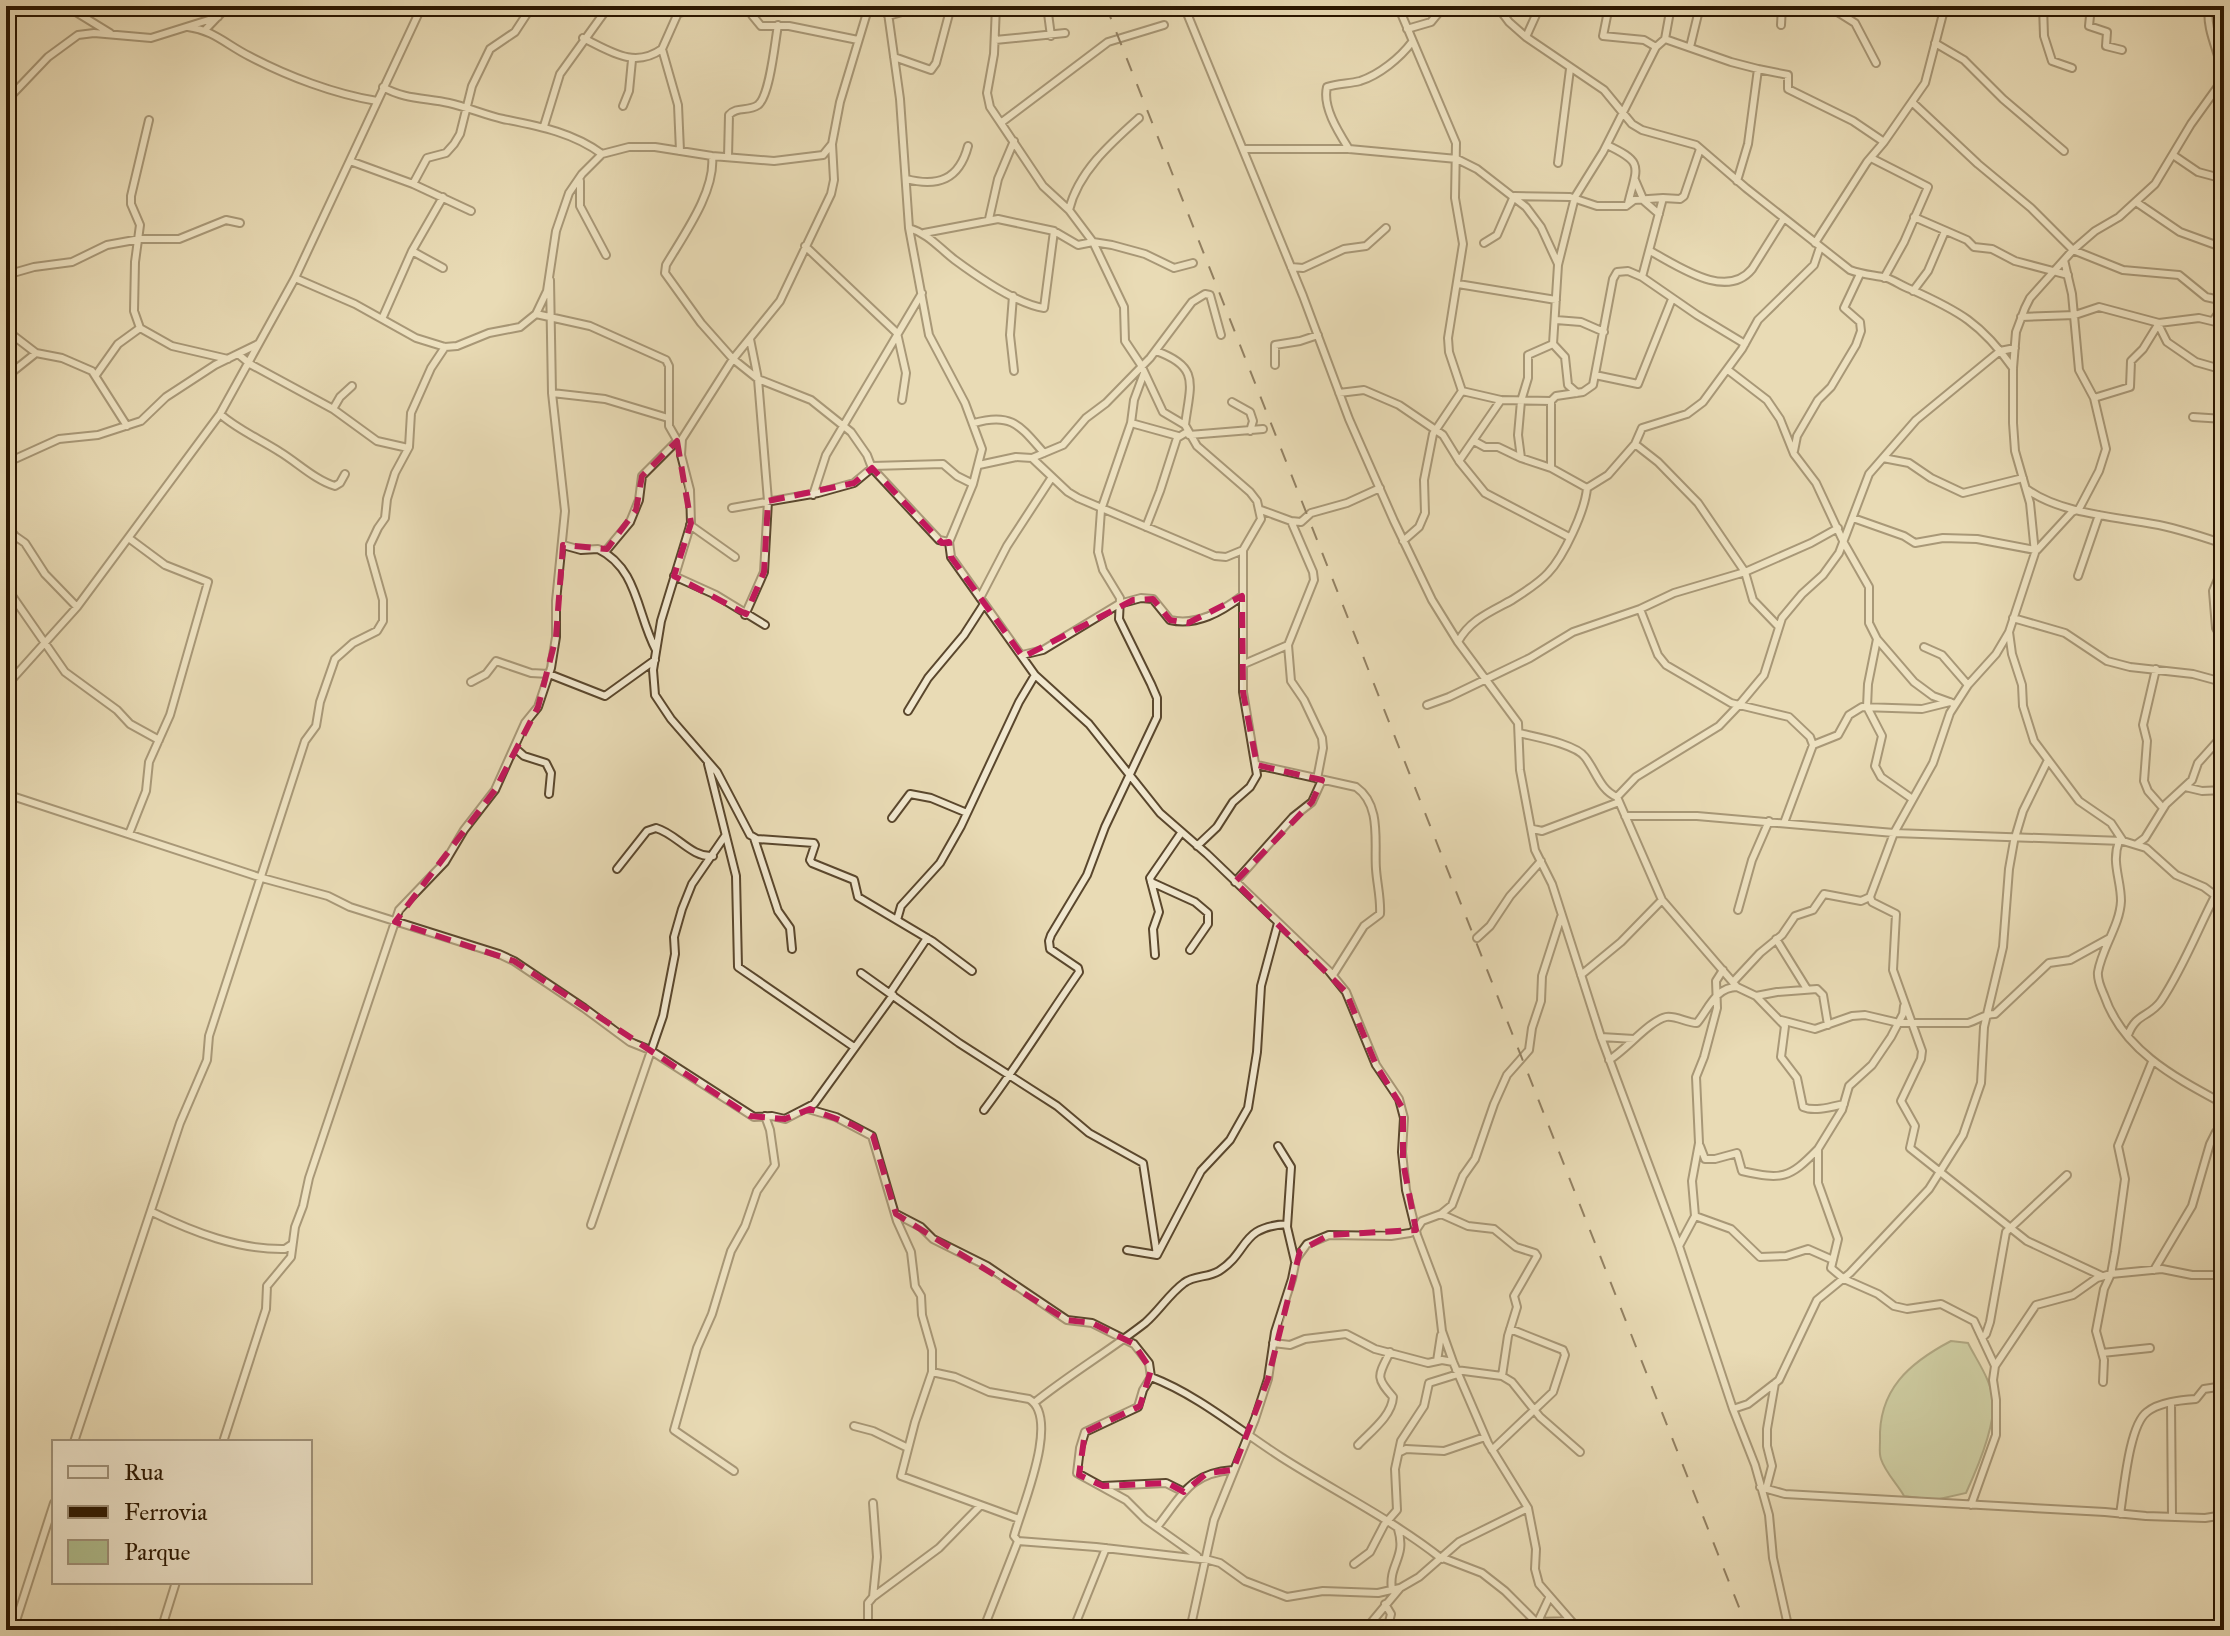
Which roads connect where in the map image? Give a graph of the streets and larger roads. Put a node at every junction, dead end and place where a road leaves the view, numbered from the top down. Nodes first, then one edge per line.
1 (66, 6) edge
2 (228, 6) edge
3 (422, 6) edge
4 (532, 6) edge
5 (609, 6) edge
6 (711, 6) edge
7 (749, 6) edge
8 (869, 6) edge
9 (887, 6) edge
10 (923, 6) edge
11 (949, 6) edge
12 (996, 6) edge
13 (1047, 6) edge
14 (1184, 6) edge
15 (1398, 6) edge
16 (1444, 6) edge
17 (1497, 6) edge
18 (1540, 6) edge
19 (1609, 6) edge
20 (1671, 6) edge
21 (1700, 6) edge
22 (1782, 6) edge
23 (1828, 6) edge
24 (1945, 6) edge
25 (2043, 6) edge
26 (2091, 6) edge
27 (2209, 6) edge
28 (695, 8) edge
29 (888, 16) junction
30 (218, 17) junction
31 (778, 25) junction
32 (1164, 25) dead end
33 (1781, 25) dead end
34 (185, 26) junction
35 (1407, 29) junction
36 (205, 30) junction
37 (1065, 33) dead end
38 (114, 35) junction
39 (1051, 36) junction
40 (1526, 37) junction
41 (583, 38) junction
42 (1665, 39) junction
43 (858, 40) junction
44 (995, 40) junction
45 (1412, 42) junction
46 (1935, 43) junction
47 (1656, 47) junction
48 (1690, 47) junction
49 (662, 49) junction
50 (2122, 50) dead end
51 (894, 57) junction
52 (632, 60) junction
53 (1876, 63) dead end
54 (2072, 68) dead end
55 (1570, 69) junction
56 (1758, 69) junction
57 (2224, 79) edge
58 (383, 87) junction
59 (6, 101) edge
60 (377, 101) junction
61 (1913, 103) junction
62 (623, 106) dead end
63 (466, 108) junction
64 (1624, 113) junction
65 (1139, 118) dead end
66 (149, 120) dead end
67 (1002, 122) junction
68 (544, 126) junction
69 (1014, 141) junction
70 (1884, 142) junction
71 (832, 144) junction
72 (1607, 145) junction
73 (968, 146) dead end
74 (1243, 149) junction
75 (1349, 149) junction
76 (1700, 149) junction
77 (680, 151) junction
78 (2064, 151) dead end
79 (602, 154) junction
80 (2173, 155) junction
81 (712, 156) junction
82 (728, 157) junction
83 (1871, 158) junction
84 (1457, 159) junction
85 (350, 161) junction
86 (1558, 163) dead end
87 (906, 179) junction
88 (2224, 179) edge
89 (1635, 180) junction
90 (1737, 181) junction
91 (413, 184) junction
92 (576, 187) junction
93 (1514, 196) junction
94 (443, 197) junction
95 (1575, 197) junction
96 (1663, 198) junction
97 (1644, 201) junction
98 (2136, 202) junction
99 (1628, 204) junction
100 (1069, 210) junction
101 (471, 211) dead end
102 (1659, 214) junction
103 (1914, 217) junction
104 (1784, 218) junction
105 (989, 219) junction
106 (240, 223) dead end
107 (909, 228) junction
108 (1386, 228) dead end
109 (1054, 231) junction
110 (1945, 231) junction
111 (924, 233) junction
112 (140, 239) junction
113 (1093, 242) junction
114 (1484, 243) dead end
115 (1817, 245) junction
116 (805, 246) junction
117 (2224, 248) edge
118 (2073, 250) junction
119 (412, 251) junction
120 (1650, 251) junction
121 (606, 255) dead end
122 (2064, 260) junction
123 (1193, 263) dead end
124 (1558, 265) junction
125 (1291, 267) junction
126 (443, 268) dead end
127 (2055, 271) junction
128 (1860, 274) junction
129 (6, 275) edge
130 (2068, 275) junction
131 (1642, 277) junction
132 (295, 278) junction
133 (1884, 278) junction
134 (550, 280) junction
135 (1458, 284) junction
136 (1913, 291) junction
137 (922, 293) junction
138 (1013, 296) junction
139 (1672, 299) junction
140 (1556, 300) junction
141 (2224, 303) edge
142 (536, 314) junction
143 (2075, 315) junction
144 (550, 317) junction
145 (2021, 317) junction
146 (382, 319) junction
147 (1556, 320) junction
148 (2213, 321) junction
149 (2159, 324) junction
150 (2224, 324) edge
151 (140, 328) junction
152 (6, 330) edge
153 (1604, 332) junction
154 (897, 333) junction
155 (1221, 335) dead end
156 (1318, 335) junction
157 (750, 339) junction
158 (260, 343) junction
159 (1553, 344) junction
160 (1745, 344) junction
161 (445, 347) junction
162 (2015, 348) junction
163 (1156, 351) junction
164 (2000, 351) junction
165 (36, 353) junction
166 (238, 354) junction
167 (228, 359) junction
168 (733, 359) junction
169 (250, 364) junction
170 (1275, 365) dead end
171 (2013, 368) junction
172 (1142, 369) junction
173 (1728, 370) junction
174 (1014, 371) dead end
175 (2224, 373) edge
176 (96, 375) junction
177 (1595, 375) junction
178 (6, 377) edge
179 (758, 379) junction
180 (2224, 383) edge
181 (352, 386) dead end
182 (1462, 391) junction
183 (552, 393) junction
184 (1339, 393) junction
185 (1577, 393) junction
186 (2094, 398) junction
187 (902, 400) dead end
188 (1501, 400) junction
189 (1521, 401) junction
190 (1551, 401) junction
191 (1232, 402) dead end
192 (333, 409) junction
193 (220, 414) junction
194 (2193, 417) dead end
195 (668, 418) junction
196 (2224, 419) edge
197 (974, 423) junction
198 (1131, 423) junction
199 (127, 426) junction
200 (845, 426) junction
201 (1784, 428) junction
202 (1263, 429) dead end
203 (1436, 430) junction
204 (1187, 431) junction
205 (1250, 431) junction
206 (1178, 436) junction
207 (1797, 436) junction
208 (1474, 441) junction
209 (679, 444) junction
210 (1635, 444) junction
211 (408, 448) junction
212 (1044, 454) junction
213 (1794, 454) junction
214 (1032, 458) junction
215 (1521, 458) junction
216 (1883, 458) junction
217 (1459, 461) junction
218 (6, 463) edge
219 (979, 465) junction
220 (872, 467) junction
221 (1551, 468) junction
222 (345, 474) dead end
223 (1050, 474) junction
224 (2023, 478) junction
225 (973, 484) junction
226 (1380, 488) junction
227 (1587, 488) junction
228 (2027, 489) junction
229 (813, 495) junction
230 (768, 501) junction
231 (732, 508) dead end
232 (2079, 509) junction
233 (1101, 510) junction
234 (1261, 510) junction
235 (2099, 515) junction
236 (1853, 518) junction
237 (1291, 521) junction
238 (6, 525) edge
239 (690, 525) junction
240 (1146, 527) junction
241 (1838, 528) junction
242 (1569, 537) junction
243 (130, 539) junction
244 (1403, 541) junction
245 (949, 542) junction
246 (1844, 543) junction
247 (2223, 544) edge
248 (563, 545) junction
249 (1243, 550) junction
250 (2035, 551) junction
251 (605, 552) junction
252 (735, 557) dead end
253 (2224, 565) edge
254 (1745, 572) junction
255 (674, 576) junction
256 (2078, 576) dead end
257 (6, 587) edge
258 (1242, 596) junction
259 (9, 597) edge
260 (982, 601) junction
261 (1119, 604) junction
262 (77, 607) junction
263 (1640, 609) junction
264 (745, 615) junction
265 (2013, 618) junction
266 (765, 625) dead end
267 (1448, 625) junction
268 (1778, 626) junction
269 (1468, 627) junction
270 (2009, 632) junction
271 (1877, 639) junction
272 (1458, 642) junction
273 (2224, 643) edge
274 (45, 645) junction
275 (1288, 645) junction
276 (1924, 647) dead end
277 (656, 650) junction
278 (1996, 654) junction
279 (2012, 654) junction
280 (1022, 655) junction
281 (655, 660) junction
282 (1244, 664) junction
283 (2156, 669) junction
284 (549, 674) junction
285 (1035, 675) junction
286 (1485, 678) junction
287 (2224, 679) edge
288 (471, 682) dead end
289 (1968, 685) junction
290 (6, 686) edge
291 (1953, 703) junction
292 (1427, 705) dead end
293 (1739, 705) junction
294 (1867, 707) junction
295 (908, 711) dead end
296 (1519, 733) junction
297 (2224, 734) edge
298 (159, 740) junction
299 (1813, 745) junction
300 (516, 749) junction
301 (707, 759) junction
302 (2048, 760) junction
303 (1257, 765) junction
304 (1131, 774) junction
305 (1319, 779) junction
306 (2185, 787) junction
307 (2224, 790) edge
308 (6, 794) edge
309 (549, 794) dead end
310 (1911, 798) junction
311 (1618, 800) junction
312 (2163, 808) junction
313 (967, 813) junction
314 (1625, 816) junction
315 (892, 818) dead end
316 (1769, 821) junction
317 (1784, 823) junction
318 (1533, 829) junction
319 (1542, 831) junction
320 (1181, 833) junction
321 (1894, 833) junction
322 (129, 834) junction
323 (725, 836) junction
324 (754, 838) junction
325 (2015, 838) junction
326 (2145, 838) junction
327 (1534, 841) junction
328 (2121, 841) junction
329 (2137, 844) junction
330 (1197, 846) junction
331 (2146, 848) junction
332 (713, 856) junction
333 (1541, 861) junction
334 (617, 869) dead end
335 (262, 878) junction
336 (1151, 882) junction
337 (1235, 882) junction
338 (2215, 896) junction
339 (1870, 897) junction
340 (1662, 900) junction
341 (2224, 902) edge
342 (1738, 910) dead end
343 (1561, 917) junction
344 (897, 920) junction
345 (395, 922) junction
346 (1278, 923) junction
347 (927, 938) junction
348 (1477, 938) dead end
349 (2110, 938) junction
350 (1776, 939) junction
351 (792, 949) dead end
352 (1190, 950) dead end
353 (1155, 955) dead end
354 (1723, 970) junction
355 (972, 971) dead end
356 (861, 973) dead end
357 (1333, 975) junction
358 (1581, 975) junction
359 (1735, 985) junction
360 (1807, 989) junction
361 (892, 994) junction
362 (1756, 996) junction
363 (1716, 998) junction
364 (1904, 1005) junction
365 (1986, 1014) junction
366 (1781, 1020) junction
367 (1978, 1020) junction
368 (1911, 1022) junction
369 (1899, 1023) junction
370 (1828, 1025) junction
371 (1984, 1027) junction
372 (2128, 1035) junction
373 (1601, 1037) junction
374 (1634, 1039) junction
375 (854, 1047) junction
376 (650, 1050) junction
377 (1609, 1060) junction
378 (2152, 1062) junction
379 (1009, 1077) junction
380 (1844, 1104) junction
381 (2224, 1104) edge
382 (808, 1109) junction
383 (984, 1110) dead end
384 (765, 1116) junction
385 (2224, 1123) edge
386 (1699, 1143) junction
387 (1278, 1146) dead end
388 (1818, 1149) junction
389 (1939, 1171) junction
390 (2067, 1175) dead end
391 (152, 1212) junction
392 (896, 1214) junction
393 (1441, 1214) junction
394 (1695, 1216) junction
395 (1287, 1224) junction
396 (591, 1225) dead end
397 (2010, 1228) junction
398 (1416, 1230) junction
399 (293, 1242) junction
400 (1679, 1246) junction
401 (1127, 1250) dead end
402 (1157, 1255) junction
403 (1833, 1260) junction
404 (1295, 1261) junction
405 (2154, 1270) junction
406 (2111, 1274) junction
407 (2224, 1275) edge
408 (2102, 1276) junction
409 (1844, 1279) junction
410 (1510, 1329) junction
411 (1442, 1331) junction
412 (1125, 1338) junction
413 (1982, 1338) junction
414 (1273, 1343) junction
415 (2150, 1348) dead end
416 (1390, 1352) junction
417 (2102, 1353) junction
418 (1437, 1361) junction
419 (1453, 1362) junction
420 (1995, 1366) junction
421 (932, 1372) junction
422 (1457, 1372) junction
423 (1502, 1376) junction
424 (1151, 1377) junction
425 (2103, 1382) dead end
426 (1775, 1383) junction
427 (2224, 1386) edge
428 (1034, 1403) junction
429 (2171, 1403) junction
430 (1534, 1409) junction
431 (1733, 1409) junction
432 (854, 1426) dead end
433 (1248, 1435) junction
434 (1485, 1437) junction
435 (75, 1440) edge
436 (224, 1440) edge
437 (1358, 1445) dead end
438 (908, 1448) junction
439 (1492, 1450) junction
440 (1399, 1452) junction
441 (1580, 1452) dead end
442 (1233, 1470) junction
443 (734, 1471) dead end
444 (1103, 1486) junction
445 (1763, 1488) junction
446 (1184, 1492) junction
447 (873, 1503) dead end
448 (1971, 1505) junction
449 (980, 1506) junction
450 (1528, 1508) junction
451 (52, 1509) edge
452 (2120, 1514) junction
453 (2224, 1515) edge
454 (2172, 1517) junction
455 (1019, 1519) junction
456 (1387, 1522) junction
457 (1157, 1527) junction
458 (1398, 1528) junction
459 (1018, 1541) junction
460 (1106, 1548) junction
461 (1202, 1559) junction
462 (1442, 1559) junction
463 (1354, 1564) dead end
464 (175, 1584) edge
465 (1400, 1588) junction
466 (1392, 1590) junction
467 (873, 1597) junction
468 (1549, 1598) junction
469 (1385, 1604) junction
470 (1571, 1621) junction
471 (1537, 1624) edge
472 (1502, 1628) dead end
473 (1365, 1629) edge
474 (13, 1630) edge
475 (161, 1630) edge
476 (868, 1630) edge
477 (983, 1630) edge
478 (1073, 1630) edge
479 (1190, 1630) edge
480 (1397, 1630) edge
481 (1579, 1630) edge
482 (1789, 1630) edge

1 - 38 street
2 - 30 street
3 - 58 street
4 - 63 street
5 - 41 street
6 - 28 street
7 - 31 street
8 - 43 street
9 - 29 street
10 - 29 street
11 - 51 street
12 - 44 street
13 - 39 street
14 - 74 street
15 - 35 street
16 - 35 street
17 - 40 street
18 - 40 street
19 - 47 street
20 - 42 street
21 - 48 street
22 - 33 street
23 - 53 street
24 - 46 street
25 - 54 street
26 - 50 street
27 - 57 street
28 - 49 street
29 - 51 street
30 - 34 street
30 - 36 street
31 - 43 street
31 - 82 street
32 - 67 street
34 - 36 street
34 - 38 street
35 - 45 street
36 - 60 street
37 - 39 street
38 - 59 street
39 - 44 street
40 - 55 street
41 - 52 street
41 - 68 street
42 - 47 street
42 - 48 street
43 - 71 street
44 - 67 street
45 - 75 street
45 - 84 street
46 - 61 street
46 - 78 street
47 - 64 street
48 - 56 street
49 - 52 street
49 - 77 street
51 - 87 street
52 - 62 street
55 - 64 street
55 - 86 street
56 - 70 street
56 - 90 street
57 - 80 street
58 - 60 street
58 - 63 street
60 - 85 street
61 - 70 street
61 - 118 street
63 - 68 street
63 - 91 street
64 - 72 street
64 - 76 street
65 - 100 street
66 - 112 street
67 - 69 street
68 - 79 street
69 - 100 street
69 - 105 street
70 - 83 street
71 - 82 street
71 - 116 street
72 - 89 street
72 - 95 street
73 - 87 street
74 - 75 street
74 - 125 street
75 - 84 street
76 - 90 street
76 - 96 street
77 - 79 street
77 - 81 street
79 - 92 street
80 - 88 street
80 - 98 street
81 - 82 street
81 - 168 street
83 - 103 street
83 - 115 street
84 - 93 street
84 - 135 street
85 - 91 street
85 - 132 street
87 - 107 street
89 - 97 street
89 - 99 street
90 - 104 street
91 - 94 street
92 - 121 street
92 - 134 street
93 - 95 street
93 - 114 street
93 - 124 street
94 - 101 street
94 - 119 street
95 - 99 street
95 - 124 street
96 - 97 street
96 - 102 street
97 - 99 street
97 - 102 street
98 - 117 street
98 - 118 street
100 - 113 street
102 - 120 street
103 - 110 street
103 - 133 street
104 - 115 street
104 - 120 street
105 - 109 street
105 - 111 street
106 - 112 street
107 - 111 street
107 - 137 street
108 - 125 street
109 - 113 street
109 - 138 street
110 - 127 street
110 - 136 street
111 - 138 street
112 - 129 street
112 - 151 street
113 - 123 street
113 - 172 street
115 - 128 street
115 - 160 street
116 - 154 street
116 - 157 street
118 - 122 street
118 - 141 street
119 - 126 street
119 - 146 street
120 - 131 street
122 - 127 street
122 - 130 street
124 - 140 street
125 - 156 street
127 - 130 street
127 - 145 street
128 - 133 street
128 - 207 street
130 - 143 street
131 - 139 street
131 - 153 street
132 - 146 street
132 - 158 street
133 - 136 street
134 - 142 street
134 - 144 street
135 - 140 street
135 - 182 street
136 - 164 street
137 - 154 street
137 - 197 street
138 - 174 street
139 - 160 street
139 - 177 street
140 - 147 street
141 - 148 street
142 - 144 street
142 - 161 street
143 - 145 street
143 - 149 street
143 - 186 street
144 - 183 street
144 - 195 street
145 - 162 street
146 - 161 street
147 - 153 street
147 - 159 street
148 - 149 street
148 - 150 street
149 - 175 street
149 - 186 street
151 - 167 street
151 - 176 street
152 - 165 street
153 - 177 street
154 - 187 street
154 - 200 street
155 - 163 street
156 - 170 street
156 - 184 street
157 - 168 street
157 - 179 street
158 - 166 street
158 - 169 street
159 - 185 street
159 - 189 street
160 - 173 street
161 - 211 street
162 - 164 street
162 - 171 street
163 - 172 street
163 - 204 street
164 - 171 street
164 - 216 street
165 - 176 street
165 - 178 street
166 - 167 street
166 - 169 street
167 - 199 street
168 - 179 street
168 - 209 street
169 - 192 street
169 - 193 street
171 - 224 street
172 - 198 street
172 - 204 street
172 - 212 street
173 - 201 street
173 - 210 street
175 - 180 street
176 - 199 street
177 - 185 street
179 - 200 street
179 - 230 street
181 - 192 street
182 - 188 street
182 - 203 street
183 - 195 street
183 - 248 street
184 - 203 street
184 - 226 street
185 - 190 street
186 - 232 street
188 - 189 street
188 - 208 street
189 - 190 street
189 - 215 street
190 - 221 street
191 - 205 street
192 - 211 street
193 - 222 street
193 - 243 street
194 - 196 street
195 - 209 street
197 - 212 street
197 - 219 street
198 - 206 street
198 - 233 street
199 - 218 street
200 - 220 street
200 - 229 street
201 - 207 street
201 - 213 street
202 - 205 street
203 - 217 street
203 - 244 street
204 - 205 street
204 - 206 street
204 - 234 street
206 - 240 street
207 - 213 street
208 - 215 street
208 - 217 street
209 - 239 street
209 - 251 street
210 - 227 street
210 - 254 street
211 - 335 street
212 - 214 street
212 - 223 street
213 - 241 street
214 - 219 street
214 - 223 street
215 - 221 street
216 - 224 street
216 - 236 street
217 - 242 street
219 - 225 street
220 - 225 street
220 - 229 street
220 - 245 street
221 - 227 street
223 - 233 street
223 - 260 street
224 - 228 street
225 - 245 street
226 - 237 street
226 - 244 street
227 - 242 street
228 - 232 street
228 - 250 street
229 - 230 street
230 - 231 street
230 - 264 street
232 - 235 street
232 - 250 street
233 - 240 street
233 - 261 street
234 - 237 street
234 - 249 street
235 - 247 street
235 - 256 street
236 - 246 street
236 - 250 street
237 - 275 street
238 - 262 street
239 - 252 street
239 - 255 street
240 - 249 street
241 - 246 street
241 - 254 street
242 - 269 street
243 - 262 street
243 - 298 street
244 - 267 street
245 - 260 street
246 - 268 street
246 - 271 street
248 - 251 street
248 - 284 street
249 - 258 street
250 - 265 street
251 - 277 street
253 - 273 street
254 - 263 street
254 - 268 street
255 - 264 street
255 - 277 street
257 - 259 street
258 - 261 street
258 - 282 street
259 - 274 street
260 - 280 street
260 - 295 street
261 - 280 street
261 - 304 street
262 - 274 street
263 - 286 street
263 - 293 street
264 - 266 street
265 - 270 street
265 - 283 street
267 - 269 street
267 - 272 street
268 - 293 street
269 - 272 street
270 - 278 street
270 - 279 street
271 - 291 street
271 - 294 street
272 - 286 street
274 - 290 street
274 - 298 street
275 - 282 street
275 - 305 street
276 - 289 street
277 - 281 street
278 - 279 street
278 - 289 street
279 - 302 street
280 - 285 street
281 - 284 street
281 - 301 street
282 - 303 street
283 - 287 street
283 - 312 street
284 - 288 street
284 - 300 street
285 - 304 street
285 - 313 street
286 - 292 street
286 - 296 street
289 - 291 street
291 - 294 street
291 - 310 street
293 - 299 street
293 - 311 street
294 - 299 street
294 - 310 street
296 - 311 street
296 - 318 street
297 - 306 street
298 - 322 street
299 - 317 street
300 - 309 street
300 - 345 street
301 - 323 street
301 - 324 street
302 - 325 street
302 - 328 street
303 - 305 street
303 - 330 street
304 - 320 street
304 - 379 street
305 - 337 street
305 - 357 street
306 - 307 street
306 - 312 street
308 - 322 street
310 - 321 street
311 - 314 street
311 - 319 street
312 - 326 street
313 - 315 street
313 - 344 street
314 - 316 street
314 - 340 street
316 - 317 street
316 - 342 street
317 - 321 street
318 - 319 street
318 - 327 street
319 - 327 street
320 - 330 street
320 - 336 street
321 - 325 street
321 - 339 street
322 - 335 street
323 - 332 street
323 - 375 street
324 - 344 street
324 - 351 street
325 - 328 street
325 - 365 street
326 - 329 street
326 - 331 street
327 - 333 street
328 - 329 street
328 - 349 street
329 - 331 street
330 - 337 street
331 - 338 street
332 - 334 street
332 - 376 street
333 - 343 street
333 - 348 street
335 - 345 street
335 - 391 street
336 - 352 street
336 - 353 street
337 - 346 street
338 - 341 street
338 - 372 street
339 - 350 street
339 - 364 street
340 - 354 street
340 - 358 street
343 - 358 street
343 - 393 street
344 - 347 street
345 - 376 street
345 - 399 street
346 - 357 street
346 - 402 street
347 - 355 street
347 - 361 street
349 - 365 street
349 - 372 street
350 - 359 street
350 - 360 street
354 - 359 street
354 - 363 street
356 - 361 street
357 - 398 street
358 - 373 street
359 - 362 street
359 - 363 street
360 - 362 street
360 - 370 street
361 - 375 street
361 - 379 street
362 - 366 street
363 - 374 street
363 - 386 street
364 - 368 street
364 - 369 street
365 - 367 street
365 - 371 street
366 - 370 street
366 - 380 street
367 - 368 street
367 - 371 street
368 - 369 street
368 - 389 street
369 - 370 street
369 - 380 street
371 - 389 street
372 - 378 street
373 - 374 street
373 - 377 street
374 - 377 street
375 - 382 street
376 - 384 street
376 - 396 street
377 - 400 street
378 - 381 street
378 - 406 street
379 - 383 street
379 - 402 street
380 - 388 street
382 - 384 street
382 - 392 street
384 - 443 street
385 - 405 street
386 - 388 street
386 - 394 street
387 - 395 street
388 - 403 street
389 - 397 street
389 - 409 street
390 - 397 street
391 - 399 street
391 - 435 street
392 - 412 street
392 - 421 street
393 - 398 street
393 - 410 street
394 - 400 street
394 - 403 street
395 - 404 street
395 - 412 street
397 - 408 street
397 - 413 street
398 - 404 street
398 - 411 street
399 - 436 street
400 - 431 street
401 - 402 street
403 - 409 street
404 - 414 street
405 - 406 street
405 - 407 street
406 - 408 street
406 - 417 street
408 - 420 street
409 - 413 street
409 - 426 street
410 - 423 street
410 - 430 street
411 - 418 street
411 - 419 street
412 - 424 street
412 - 428 street
413 - 420 street
414 - 416 street
414 - 433 street
415 - 417 street
416 - 418 street
416 - 437 street
417 - 425 street
418 - 419 street
419 - 422 street
420 - 448 street
421 - 428 street
421 - 438 street
422 - 423 street
422 - 434 street
422 - 440 street
423 - 430 street
424 - 433 street
424 - 444 street
426 - 431 street
426 - 445 street
427 - 429 street
428 - 455 street
429 - 452 street
429 - 454 street
430 - 439 street
430 - 441 street
431 - 445 street
432 - 438 street
433 - 442 street
433 - 456 street
434 - 439 street
434 - 440 street
438 - 449 street
439 - 450 street
440 - 456 street
442 - 446 street
442 - 461 street
444 - 446 street
444 - 457 street
445 - 448 street
445 - 482 street
446 - 457 street
447 - 467 street
448 - 452 street
449 - 455 street
449 - 467 street
450 - 462 street
450 - 468 street
451 - 474 street
452 - 454 street
453 - 454 street
455 - 459 street
456 - 458 street
456 - 463 street
457 - 461 street
458 - 462 street
458 - 466 street
459 - 460 street
459 - 477 street
460 - 461 street
460 - 478 street
461 - 466 street
461 - 479 street
462 - 465 street
462 - 471 street
464 - 475 street
465 - 466 street
465 - 469 street
467 - 476 street
468 - 470 street
468 - 471 street
469 - 473 street
469 - 480 street
470 - 471 street
470 - 481 street
471 - 472 street

